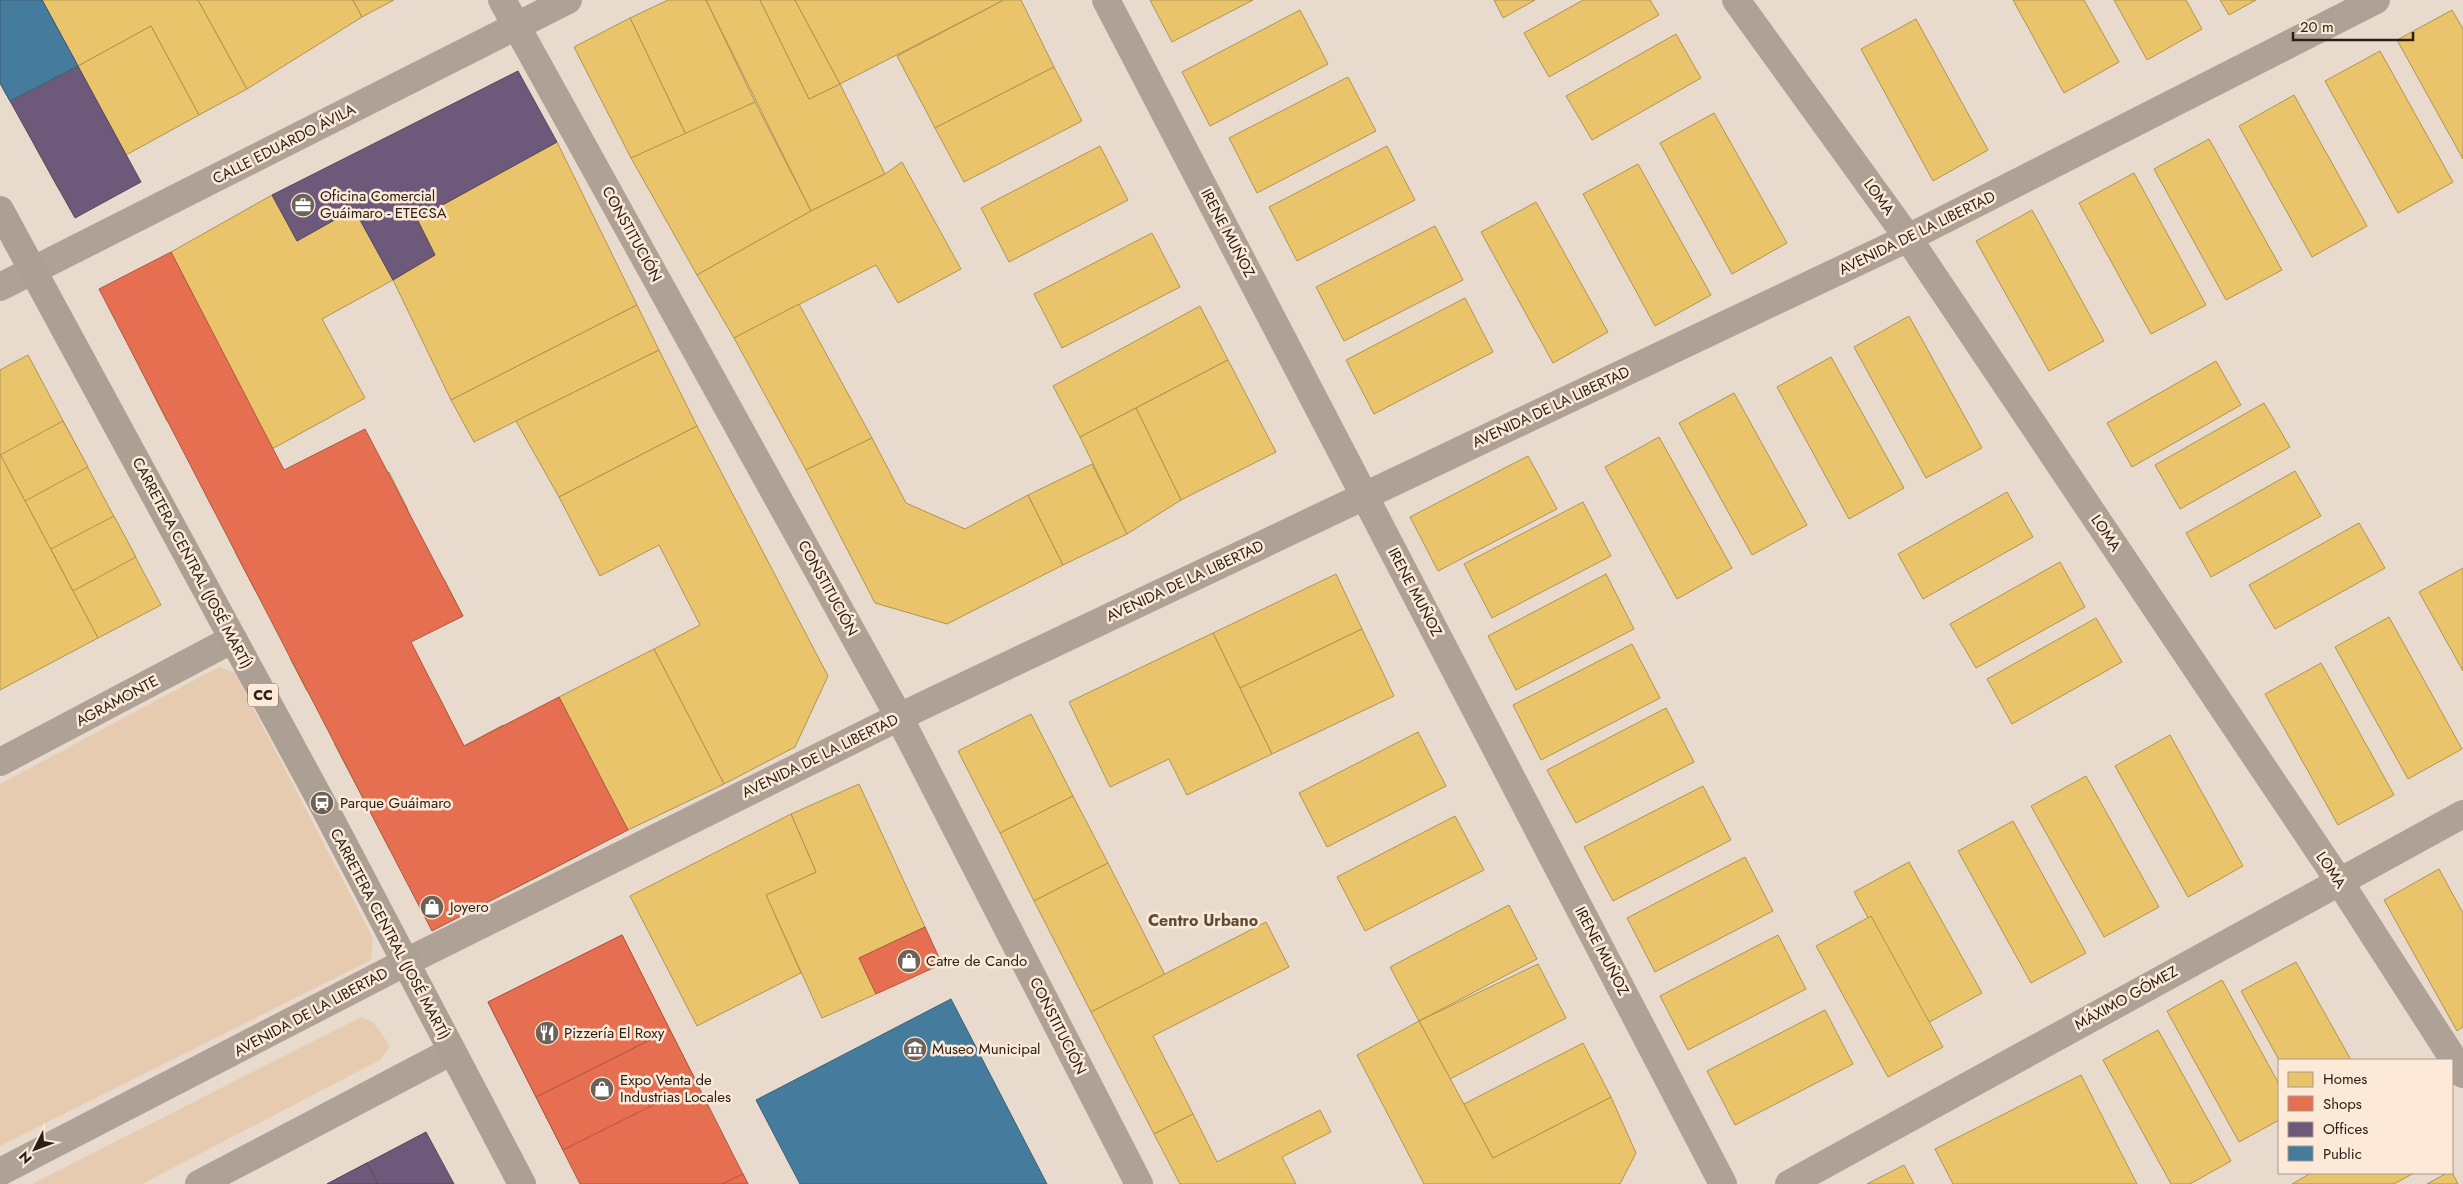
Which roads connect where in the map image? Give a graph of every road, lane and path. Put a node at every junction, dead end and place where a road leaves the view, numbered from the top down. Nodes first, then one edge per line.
1 (502, 0) edge
2 (568, 0) edge
3 (1106, 0) edge
4 (1736, 0) edge
5 (2376, 0) edge
6 (517, 28) junction
7 (0, 210) edge
8 (1908, 238) junction
9 (34, 270) junction
10 (0, 287) edge
11 (1365, 496) junction
12 (233, 639) junction
13 (899, 717) junction
14 (0, 762) edge
15 (2463, 814) edge
16 (2339, 881) junction
17 (404, 963) junction
18 (452, 1051) junction
19 (2463, 1074) edge
20 (0, 1172) edge
21 (199, 1184) edge
22 (522, 1184) edge
23 (1140, 1184) edge
24 (1723, 1184) edge
25 (1789, 1184) edge

1 - 6 street, CONSTITUCIÓN
2 - 6 street, CALLE EDUARDO ÁVILA
3 - 11 street, IRENE MUÑOZ
4 - 8 street, LOMA
5 - 8 street, AVENIDA DE LA LIBERTAD
6 - 9 street, CALLE EDUARDO ÁVILA
6 - 13 street, CONSTITUCIÓN
7 - 9 highway, CARRETERA CENTRAL (JOSÉ MARTÍ) / CC
8 - 11 street, AVENIDA DE LA LIBERTAD
8 - 16 street, LOMA
9 - 10 street, CALLE EDUARDO ÁVILA
9 - 12 highway, CARRETERA CENTRAL (JOSÉ MARTÍ) / CC
11 - 13 street, AVENIDA DE LA LIBERTAD
11 - 24 street, IRENE MUÑOZ
12 - 14 street, AGRAMONTE
12 - 17 highway, CARRETERA CENTRAL (JOSÉ MARTÍ) / CC
13 - 17 street, AVENIDA DE LA LIBERTAD
13 - 23 street, CONSTITUCIÓN
15 - 16 street, MÁXIMO GÓMEZ
16 - 19 street, LOMA
16 - 25 street, MÁXIMO GÓMEZ
17 - 18 highway, CARRETERA CENTRAL (JOSÉ MARTÍ) / CC
17 - 20 street, AVENIDA DE LA LIBERTAD
18 - 21 street
18 - 22 highway, CARRETERA CENTRAL (JOSÉ MARTÍ) / CC

